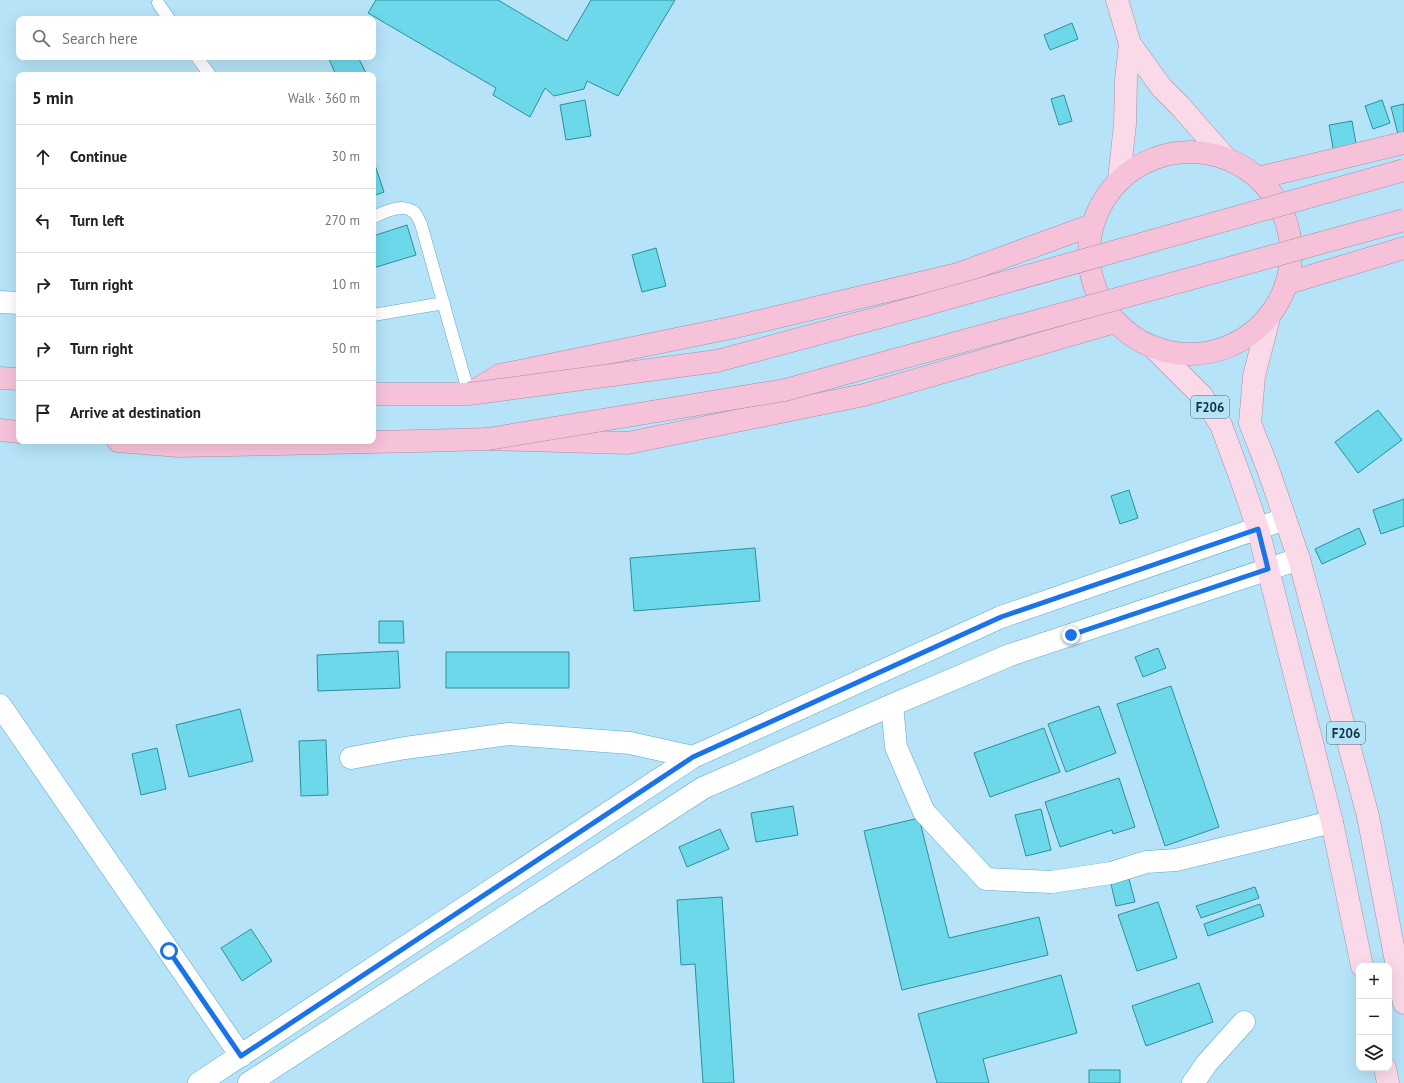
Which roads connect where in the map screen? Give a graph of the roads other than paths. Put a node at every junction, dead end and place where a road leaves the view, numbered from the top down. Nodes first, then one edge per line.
1 (1117, 0) edge
2 (158, 3) dead end
3 (167, 16) edge
4 (1130, 44) junction
5 (199, 60) edge
6 (208, 72) edge
7 (1404, 143) edge
8 (1224, 156) junction
9 (1404, 170) edge
10 (1258, 178) junction
11 (1119, 179) junction
12 (376, 216) edge
13 (1404, 220) edge
14 (1092, 224) junction
15 (1404, 248) edge
16 (1288, 283) junction
17 (0, 302) edge
18 (16, 303) edge
19 (444, 303) junction
20 (376, 314) edge
21 (1269, 318) junction
22 (1115, 322) junction
23 (1153, 348) junction
24 (0, 378) edge
25 (16, 380) edge
26 (376, 394) edge
27 (470, 394) junction
28 (0, 430) edge
29 (16, 432) edge
30 (488, 438) junction
31 (376, 442) edge
32 (155, 444) edge
33 (275, 444) edge
34 (1285, 519) junction
35 (1258, 529) junction
36 (1299, 559) junction
37 (1268, 569) junction
38 (892, 704) junction
39 (0, 705) edge
40 (693, 757) junction
41 (351, 758) dead end
42 (1332, 822) junction
43 (1361, 963) edge
44 (1404, 1003) edge
45 (1244, 1022) dead end
46 (241, 1056) junction
47 (1386, 1071) edge
48 (199, 1083) edge
49 (249, 1083) edge
50 (1192, 1083) edge
51 (1388, 1083) edge

1 - 4 main road
2 - 3 lane
4 - 8 main road
4 - 11 main road
5 - 6 lane
7 - 10 highway
8 - 10 highway
8 - 11 highway
9 - 27 highway, bridge
10 - 16 highway
11 - 14 highway
12 - 19 lane
13 - 30 highway, bridge
14 - 22 highway
14 - 27 highway
15 - 16 highway
16 - 21 highway
17 - 18 street
19 - 20 lane
19 - 27 lane
21 - 23 highway
21 - 34 main road, F206
22 - 23 highway
22 - 30 highway
23 - 35 main road, F206
24 - 25 highway
26 - 27 highway
28 - 29 highway
30 - 31 highway
32 - 33 highway
34 - 35 street
34 - 36 main road, F206
35 - 37 main road, F206
35 - 40 street
36 - 37 street
36 - 44 main road, F206
37 - 38 street
37 - 42 main road, F206
38 - 42 street
38 - 49 street
39 - 46 street
40 - 41 street
40 - 46 street
42 - 43 main road, F206
45 - 50 street
46 - 48 street
47 - 51 main road

